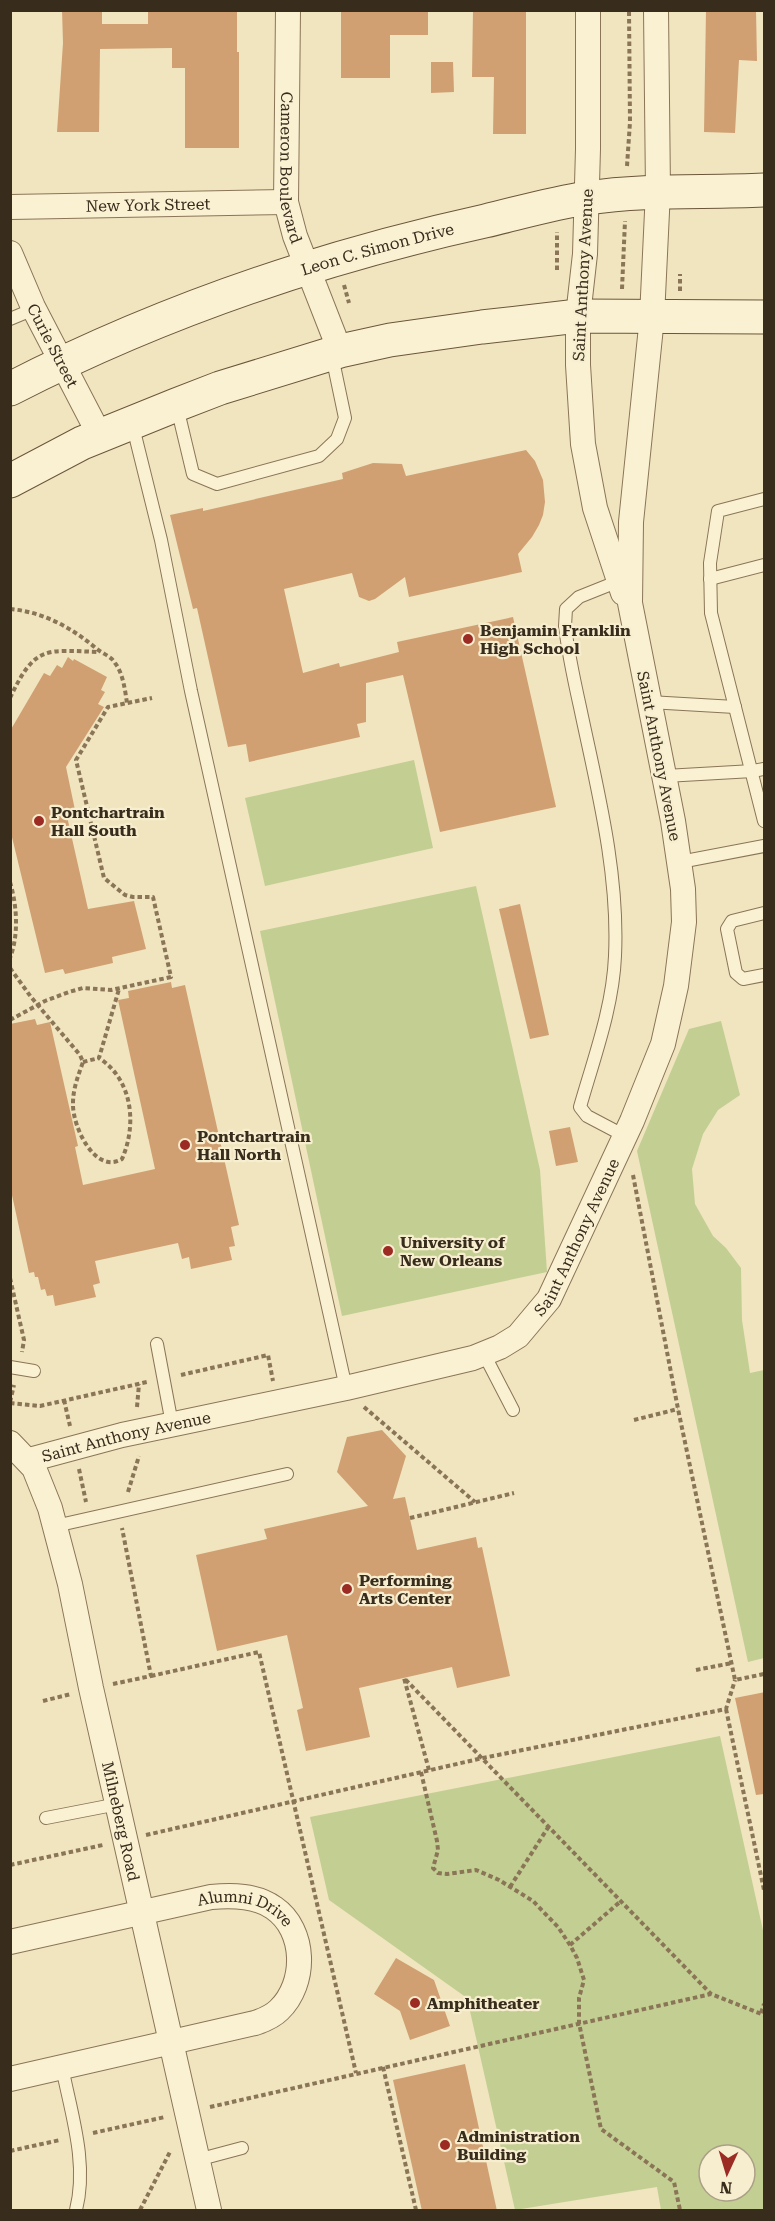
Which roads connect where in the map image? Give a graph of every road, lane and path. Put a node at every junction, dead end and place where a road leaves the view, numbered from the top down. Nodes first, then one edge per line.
1 (288, 10) edge
2 (588, 10) edge
3 (656, 10) edge
4 (765, 190) edge
5 (658, 191) junction
6 (587, 198) junction
7 (286, 202) junction
8 (10, 207) edge
9 (558, 224) dead end
10 (10, 253) edge
11 (308, 267) junction
12 (557, 279) dead end
13 (34, 309) junction
14 (578, 316) junction
15 (652, 317) junction
16 (765, 317) edge
17 (10, 319) edge
18 (336, 352) junction
19 (61, 363) junction
20 (10, 389) edge
21 (176, 405) junction
22 (132, 423) junction
23 (100, 436) junction
24 (10, 481) edge
25 (765, 499) edge
26 (765, 566) edge
27 (710, 579) junction
28 (619, 581) junction
29 (10, 609) edge
30 (636, 640) junction
31 (99, 652) junction
32 (10, 698) edge
33 (152, 698) dead end
34 (649, 702) junction
35 (127, 703) junction
36 (735, 707) junction
37 (759, 770) edge
38 (665, 776) junction
39 (765, 821) edge
40 (765, 846) edge
41 (680, 862) junction
42 (10, 882) edge
43 (765, 913) edge
44 (10, 958) edge
45 (10, 968) edge
46 (765, 975) edge
47 (119, 988) junction
48 (39, 1005) junction
49 (10, 1020) edge
50 (99, 1058) junction
51 (83, 1062) junction
52 (625, 1136) junction
53 (10, 1278) edge
54 (24, 1340) dead end
55 (157, 1344) dead end
56 (484, 1354) junction
57 (10, 1367) edge
58 (34, 1371) dead end
59 (346, 1388) junction
60 (678, 1409) junction
61 (513, 1410) dead end
62 (634, 1420) dead end
63 (172, 1424) junction
64 (10, 1443) edge
65 (28, 1460) junction
66 (287, 1474) dead end
67 (514, 1493) dead end
68 (120, 1517) dead end
69 (410, 1518) dead end
70 (55, 1526) junction
71 (732, 1662) junction
72 (696, 1670) dead end
73 (765, 1674) edge
74 (151, 1676) junction
75 (735, 1680) junction
76 (91, 1688) junction
77 (43, 1701) dead end
78 (726, 1710) junction
79 (483, 1758) junction
80 (429, 1770) junction
81 (420, 1772) junction
82 (293, 1800) junction
83 (118, 1804) junction
84 (46, 1818) dead end
85 (549, 1826) junction
86 (126, 1840) junction
87 (10, 1865) edge
88 (510, 1887) junction
89 (765, 1890) edge
90 (621, 1901) junction
91 (142, 1912) junction
92 (10, 1942) edge
93 (570, 1945) junction
94 (711, 1994) junction
95 (765, 2004) edge
96 (763, 2014) edge
97 (579, 2024) junction
98 (171, 2041) junction
99 (62, 2067) junction
100 (383, 2067) junction
101 (356, 2073) junction
102 (10, 2079) edge
103 (187, 2112) junction
104 (76, 2137) junction
105 (242, 2148) dead end
106 (10, 2151) edge
107 (197, 2160) junction
108 (76, 2211) edge
109 (140, 2211) edge
110 (208, 2211) edge
111 (416, 2211) edge
112 (680, 2211) edge

1 - 7 street, Cameron Boulevard
2 - 6 street, Saint Anthony Avenue
3 - 5 street, Saint Anthony Avenue
4 - 5 main road, Leon C. Simon Drive
5 - 6 main road, Leon C. Simon Drive
5 - 15 street, Saint Anthony Avenue
6 - 11 main road, Leon C. Simon Drive
6 - 14 street, Saint Anthony Avenue
7 - 8 street, New York Street
7 - 11 street, Cameron Boulevard
9 - 12 path
10 - 13 street, Curie Street
11 - 18 street, Cameron Boulevard
11 - 19 main road, Leon C. Simon Drive
13 - 17 lane
13 - 19 street, Curie Street
14 - 15 main road
14 - 18 main road
14 - 28 street, Saint Anthony Avenue
15 - 16 main road
15 - 30 street, Saint Anthony Avenue
18 - 21 main road
18 - 21 lane
19 - 20 main road, Leon C. Simon Drive
19 - 23 street, Curie Street
21 - 22 main road
22 - 23 main road
22 - 59 lane
23 - 24 main road
25 - 27 lane
26 - 27 lane
27 - 36 lane
28 - 30 street, Saint Anthony Avenue
28 - 52 lane
29 - 31 path
30 - 34 street, Saint Anthony Avenue
31 - 32 path
31 - 35 path
33 - 35 path
34 - 36 lane
34 - 38 street, Saint Anthony Avenue
35 - 47 path
36 - 37 lane
37 - 38 lane
37 - 39 lane
38 - 41 street, Saint Anthony Avenue
40 - 41 lane
41 - 52 street, Saint Anthony Avenue
42 - 44 path
43 - 46 lane
45 - 48 path
47 - 48 path
47 - 50 path
48 - 49 path
48 - 51 path
50 - 51 path
50 - 51 path
52 - 56 street, Saint Anthony Avenue
52 - 60 path
53 - 54 path
55 - 63 lane
56 - 59 street, Saint Anthony Avenue
56 - 61 lane
57 - 58 lane
59 - 63 street, Saint Anthony Avenue
60 - 62 path
60 - 71 path
63 - 65 street, Saint Anthony Avenue
64 - 65 street, Milneberg Road
65 - 70 street, Milneberg Road
66 - 70 lane
67 - 69 path
68 - 74 path
70 - 76 street, Milneberg Road
71 - 72 path
71 - 75 path
73 - 75 path
74 - 76 path
74 - 82 path
75 - 78 path
76 - 77 path
76 - 83 street, Milneberg Road
78 - 79 path
78 - 89 path
79 - 80 path
79 - 80 path
79 - 85 path
80 - 81 path
81 - 82 path
81 - 88 path
82 - 86 path
82 - 101 path
83 - 84 lane
83 - 86 street, Milneberg Road
85 - 88 path
85 - 90 path
86 - 87 path
86 - 91 street, Milneberg Road
88 - 93 path
90 - 93 path
90 - 94 path
91 - 92 street, Alumni Drive
91 - 98 street, Milneberg Road
91 - 98 street, Alumni Drive
93 - 97 path
94 - 96 path
94 - 97 path
95 - 96 path
97 - 100 path
97 - 112 path
98 - 99 street, Alumni Drive
98 - 103 street, Milneberg Road
99 - 102 street, Alumni Drive
99 - 104 lane
100 - 101 path
100 - 111 path
101 - 103 path
103 - 104 path
103 - 107 street, Milneberg Road
103 - 109 path
104 - 106 path
104 - 108 lane
105 - 107 lane
107 - 110 street, Milneberg Road

